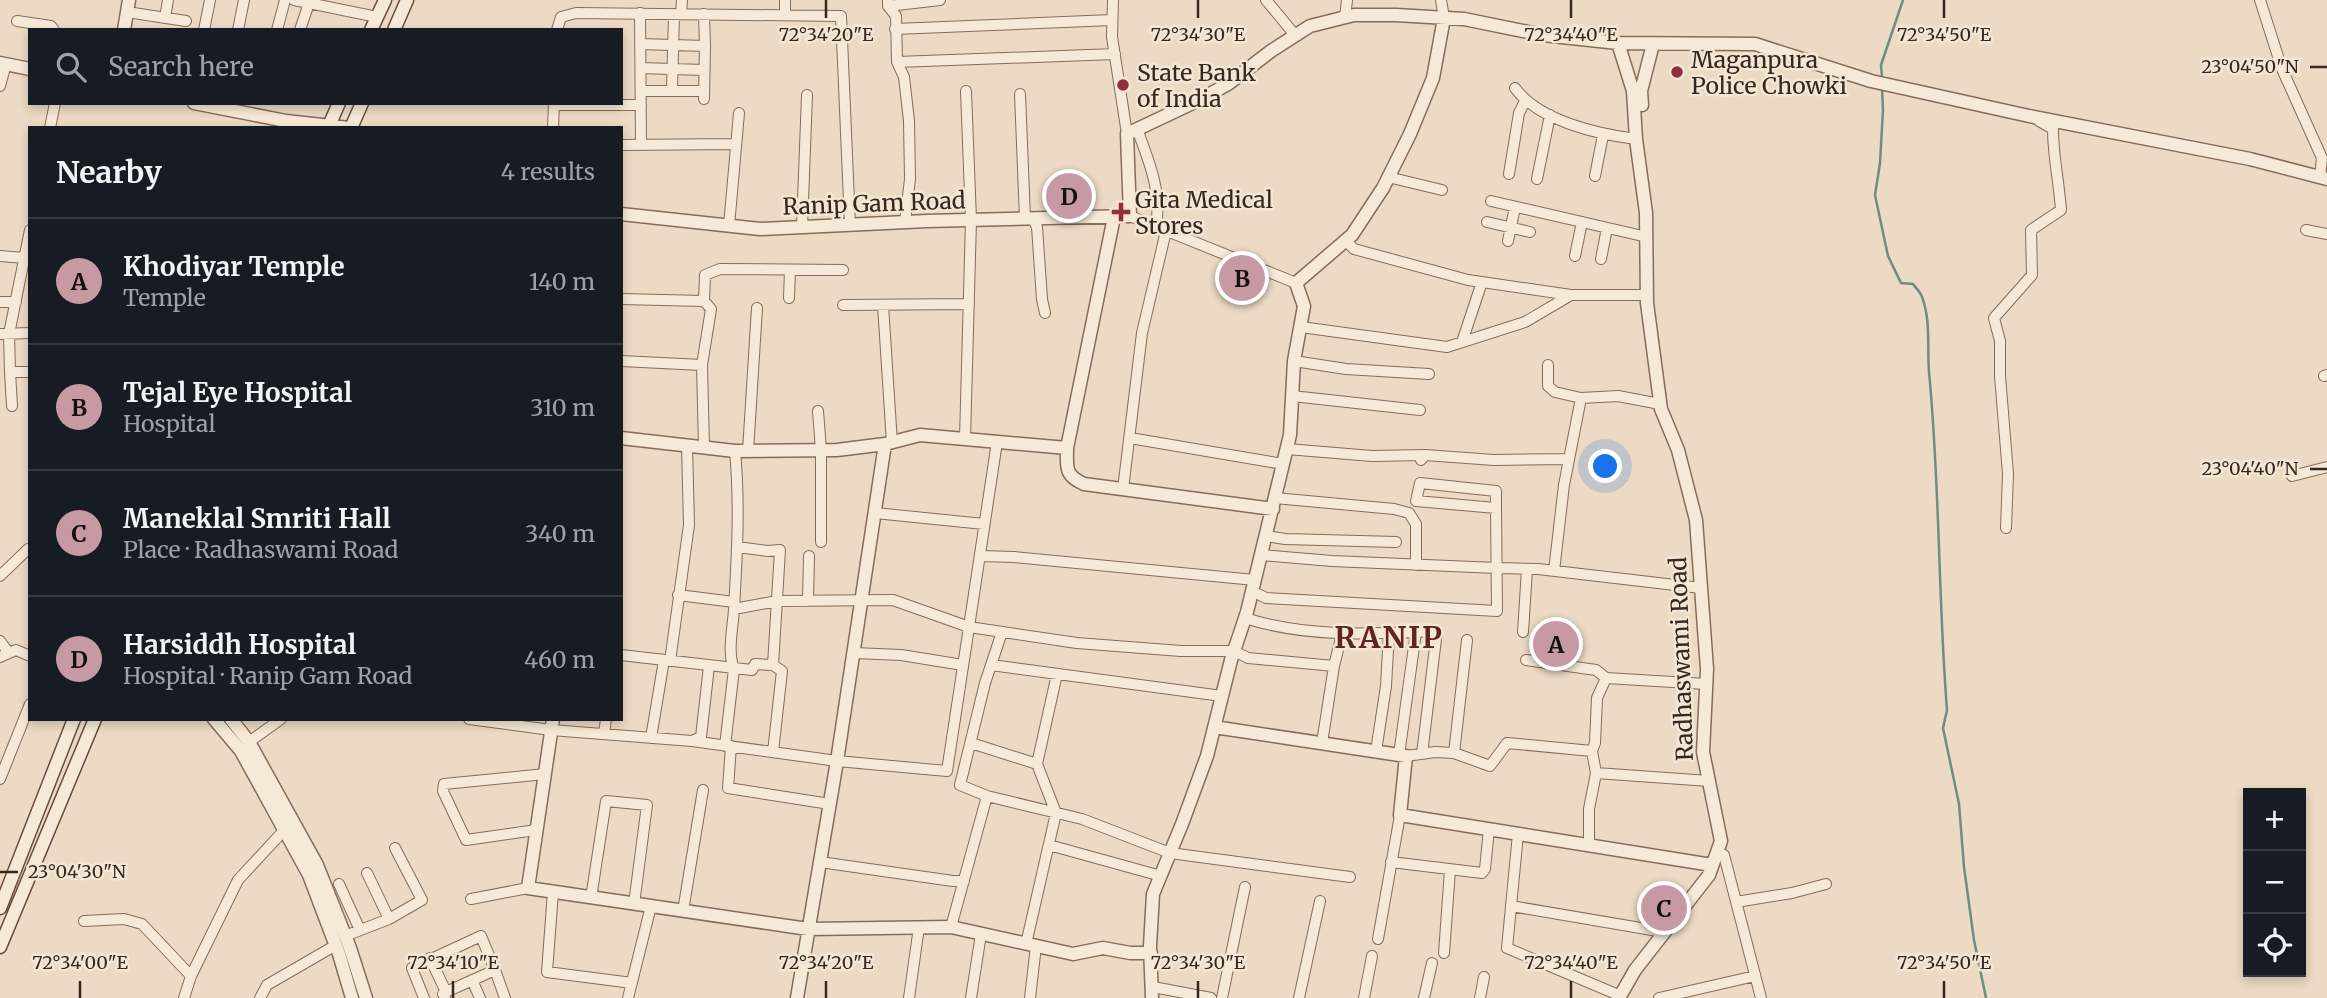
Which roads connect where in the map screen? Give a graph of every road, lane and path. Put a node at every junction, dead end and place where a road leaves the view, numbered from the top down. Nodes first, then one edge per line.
1 (168, 0) edge
2 (210, 0) edge
3 (244, 0) edge
4 (285, 0) edge
5 (294, 0) edge
6 (385, 0) edge
7 (407, 0) edge
8 (682, 0) edge
9 (785, 0) edge
10 (940, 0) edge
11 (1113, 0) edge
12 (1266, 0) edge
13 (1347, 0) edge
14 (1441, 0) edge
15 (2260, 0) edge
16 (309, 3) junction
17 (888, 3) edge
18 (128, 6) edge
19 (640, 13) junction
20 (677, 14) junction
21 (704, 14) junction
22 (785, 15) junction
23 (377, 17) junction
24 (1345, 17) junction
25 (165, 18) junction
26 (1444, 18) junction
27 (1112, 20) junction
28 (17, 21) dead end
29 (186, 21) dead end
30 (52, 28) edge
31 (124, 28) edge
32 (204, 28) edge
33 (238, 28) edge
34 (278, 28) edge
35 (301, 28) edge
36 (373, 28) edge
37 (395, 28) edge
38 (558, 28) edge
39 (895, 29) junction
40 (1295, 36) junction
41 (1618, 43) junction
42 (640, 44) junction
43 (673, 44) junction
44 (1653, 44) junction
45 (705, 46) junction
46 (1115, 54) junction
47 (897, 62) junction
48 (3, 63) edge
49 (640, 68) junction
50 (673, 68) junction
51 (28, 69) edge
52 (704, 70) junction
53 (0, 86) edge
54 (1515, 88) dead end
55 (672, 90) junction
56 (641, 91) junction
57 (967, 91) dead end
58 (1020, 94) dead end
59 (807, 96) dead end
60 (1525, 101) junction
61 (55, 105) edge
62 (204, 105) edge
63 (338, 105) edge
64 (361, 105) edge
65 (554, 105) edge
66 (623, 105) edge
67 (641, 105) junction
68 (739, 113) dead end
69 (1550, 115) junction
70 (2029, 116) junction
71 (50, 126) edge
72 (329, 126) edge
73 (351, 126) edge
74 (553, 126) edge
75 (1132, 131) junction
76 (1603, 135) junction
77 (1636, 139) junction
78 (623, 145) edge
79 (641, 145) junction
80 (736, 145) junction
81 (1509, 174) dead end
82 (1595, 176) dead end
83 (1388, 177) junction
84 (2324, 178) edge
85 (1537, 179) dead end
86 (1442, 190) dead end
87 (1491, 201) dead end
88 (1515, 206) junction
89 (623, 214) edge
90 (1130, 216) junction
91 (1114, 217) junction
92 (1029, 219) junction
93 (971, 220) junction
94 (905, 222) junction
95 (1487, 222) dead end
96 (1582, 222) junction
97 (850, 225) junction
98 (729, 226) junction
99 (802, 227) junction
100 (1510, 228) junction
101 (1607, 228) junction
102 (1161, 229) junction
103 (2306, 230) dead end
104 (1530, 232) dead end
105 (2327, 234) edge
106 (1647, 237) junction
107 (28, 239) edge
108 (1345, 240) junction
109 (1508, 241) dead end
110 (0, 256) edge
111 (1575, 256) dead end
112 (24, 258) junction
113 (1601, 259) dead end
114 (790, 270) junction
115 (843, 270) dead end
116 (1296, 282) junction
117 (1482, 282) junction
118 (1571, 295) junction
119 (1647, 295) junction
120 (789, 298) dead end
121 (623, 299) edge
122 (704, 301) junction
123 (0, 302) edge
124 (16, 302) junction
125 (969, 304) junction
126 (843, 305) dead end
127 (883, 305) junction
128 (757, 308) dead end
129 (1045, 313) dead end
130 (1300, 327) junction
131 (28, 333) edge
132 (5, 334) edge
133 (1462, 342) junction
134 (1294, 360) junction
135 (623, 361) edge
136 (702, 365) junction
137 (1548, 365) dead end
138 (10, 372) junction
139 (28, 372) edge
140 (1429, 374) dead end
141 (1292, 396) junction
142 (1581, 398) junction
143 (1660, 404) junction
144 (12, 406) dead end
145 (1420, 410) dead end
146 (818, 411) dead end
147 (623, 438) edge
148 (1130, 438) junction
149 (965, 439) junction
150 (997, 442) junction
151 (889, 444) junction
152 (687, 445) junction
153 (704, 447) junction
154 (1067, 448) junction
155 (1287, 449) junction
156 (821, 450) junction
157 (741, 451) junction
158 (1569, 459) junction
159 (1283, 464) junction
160 (2327, 467) edge
161 (2292, 476) dead end
162 (1124, 489) junction
163 (1274, 503) junction
164 (1496, 508) junction
165 (875, 513) junction
166 (985, 524) junction
167 (2006, 528) dead end
168 (1266, 536) junction
169 (821, 542) dead end
170 (1396, 542) dead end
171 (737, 547) junction
172 (28, 549) dead end
173 (1262, 555) junction
174 (809, 556) dead end
175 (980, 556) junction
176 (1416, 565) junction
177 (1499, 568) junction
178 (1527, 569) junction
179 (1554, 571) junction
180 (0, 576) edge
181 (1254, 585) junction
182 (1701, 588) junction
183 (678, 595) junction
184 (777, 601) junction
185 (808, 601) junction
186 (861, 602) junction
187 (734, 606) junction
188 (1245, 618) junction
189 (969, 627) junction
190 (1002, 632) junction
191 (1416, 632) junction
192 (1523, 632) dead end
193 (1390, 633) junction
194 (1342, 634) junction
195 (1467, 640) dead end
196 (0, 641) edge
197 (1234, 652) junction
198 (854, 653) junction
199 (4, 655) edge
200 (28, 655) edge
201 (623, 655) edge
202 (1526, 660) dead end
203 (667, 661) junction
204 (773, 665) junction
205 (963, 665) junction
206 (991, 665) junction
207 (709, 666) junction
208 (1334, 666) junction
209 (734, 669) junction
210 (1057, 674) junction
211 (1606, 678) junction
212 (1706, 684) junction
213 (1222, 696) junction
214 (28, 709) edge
215 (73, 721) edge
216 (94, 721) edge
217 (216, 721) edge
218 (233, 721) edge
219 (278, 721) edge
220 (497, 721) edge
221 (606, 721) edge
222 (552, 725) edge
223 (1214, 727) junction
224 (604, 734) junction
225 (651, 738) junction
226 (248, 741) junction
227 (691, 741) junction
228 (971, 743) junction
229 (1322, 743) junction
230 (728, 746) junction
231 (1376, 751) junction
232 (1592, 751) junction
233 (773, 752) junction
234 (1454, 753) junction
235 (1422, 754) junction
236 (1403, 755) junction
237 (837, 761) junction
238 (1037, 764) junction
239 (947, 771) junction
240 (1596, 773) junction
241 (545, 774) junction
242 (0, 779) edge
243 (1709, 781) junction
244 (960, 785) junction
245 (703, 790) dead end
246 (987, 796) junction
247 (830, 804) junction
248 (1056, 813) junction
249 (1400, 815) junction
250 (288, 826) junction
251 (1489, 829) junction
252 (536, 830) junction
253 (1518, 834) junction
254 (1049, 845) junction
255 (1589, 845) junction
256 (394, 848) dead end
257 (1170, 853) junction
258 (1724, 856) junction
259 (820, 862) junction
260 (1391, 862) junction
261 (1712, 865) junction
262 (1450, 870) junction
263 (367, 873) dead end
264 (1161, 876) junction
265 (1350, 877) dead end
266 (964, 881) junction
267 (339, 884) dead end
268 (1826, 884) dead end
269 (1245, 887) dead end
270 (528, 888) junction
271 (553, 892) junction
272 (591, 898) junction
273 (471, 899) dead end
274 (1320, 901) dead end
275 (1736, 902) junction
276 (634, 904) junction
277 (651, 906) junction
278 (1511, 906) junction
279 (0, 908) edge
280 (683, 911) junction
281 (389, 919) junction
282 (84, 921) dead end
283 (919, 927) junction
284 (951, 927) junction
285 (808, 929) junction
286 (360, 930) junction
287 (1664, 932) junction
288 (981, 934) junction
289 (1378, 939) dead end
290 (340, 941) junction
291 (1031, 945) junction
292 (0, 947) edge
293 (1444, 953) dead end
294 (1151, 954) junction
295 (1372, 956) dead end
296 (430, 958) junction
297 (1432, 963) dead end
298 (495, 970) junction
299 (191, 975) junction
300 (1755, 976) junction
301 (1484, 977) dead end
302 (472, 980) junction
303 (632, 983) junction
304 (1153, 992) edge
305 (1695, 994) edge
306 (443, 996) edge
307 (1623, 997) edge
308 (184, 998) edge
309 (260, 998) edge
310 (352, 998) edge
311 (366, 998) edge
312 (424, 998) edge
313 (480, 998) edge
314 (505, 998) edge
315 (628, 998) edge
316 (797, 998) edge
317 (909, 998) edge
318 (971, 998) edge
319 (1030, 998) edge
320 (1211, 998) edge
321 (1222, 998) edge
322 (1299, 998) edge
323 (1364, 998) edge
324 (1424, 998) edge
325 (1480, 998) edge
326 (1659, 998) edge
327 (1761, 998) edge

1 - 25 street
2 - 32 street
3 - 33 street
4 - 34 street
5 - 16 street
6 - 23 street
7 - 37 street
8 - 20 street
9 - 22 street
10 - 17 street
11 - 27 street
12 - 40 street
13 - 24 street
14 - 26 street
15 - 84 street
16 - 23 street
16 - 35 street
17 - 39 street
18 - 25 street
18 - 31 street
19 - 20 street
19 - 38 street
19 - 42 street
20 - 21 street
20 - 43 street
21 - 22 street
21 - 45 street
22 - 97 street
23 - 36 street
24 - 26 street
24 - 40 street
25 - 29 street
26 - 41 street
26 - 83 street
27 - 39 street
27 - 46 street
28 - 30 street
39 - 47 street
40 - 75 street
41 - 44 street
41 - 77 street, Radhaswami Road
42 - 43 street
42 - 49 street
43 - 45 street
43 - 50 street
44 - 70 street
44 - 258 street, Radhaswami Road
45 - 52 street
46 - 47 street
46 - 75 street
47 - 94 street
48 - 51 street
48 - 53 street
49 - 50 street
49 - 56 street
50 - 52 street
50 - 55 street
52 - 55 street
54 - 60 street
55 - 56 street
56 - 67 street
57 - 93 street
58 - 92 street
59 - 99 street
60 - 69 street
60 - 81 street
61 - 71 street
62 - 72 street
63 - 72 street
64 - 73 street
65 - 74 street
66 - 67 street
67 - 79 street
68 - 80 street
69 - 76 street
69 - 85 street
70 - 84 street
70 - 167 street
75 - 90 street
75 - 102 street
76 - 77 street
76 - 82 street
77 - 106 street, Radhaswami Road
78 - 79 street
79 - 80 street
80 - 98 street
83 - 86 street
83 - 108 street
87 - 88 street
88 - 96 street
88 - 100 street
89 - 98 street, Ranip Gam Road
90 - 91 street, Ranip Gam Road
90 - 102 street
91 - 92 street, Ranip Gam Road
91 - 154 street
92 - 93 street, Ranip Gam Road
92 - 129 street
93 - 94 street, Ranip Gam Road
93 - 125 street
94 - 97 street, Ranip Gam Road
95 - 100 street
96 - 101 street
96 - 111 street
97 - 99 street, Ranip Gam Road
98 - 99 street, Ranip Gam Road
100 - 104 street
100 - 109 street
101 - 106 street
101 - 113 street
102 - 116 street
102 - 148 street
103 - 105 street
106 - 119 street, Radhaswami Road
107 - 112 street
108 - 116 street
108 - 117 street
110 - 112 street
112 - 124 street
114 - 115 street
114 - 120 street
114 - 122 street
116 - 130 street
117 - 118 street
117 - 133 street
118 - 119 street
118 - 133 street
119 - 143 street, Radhaswami Road
121 - 122 street
122 - 136 street
123 - 124 street
124 - 132 street
125 - 127 street
125 - 149 street
126 - 127 street
127 - 151 street
128 - 157 street
130 - 133 street
130 - 134 street
131 - 132 street
132 - 138 street
134 - 140 street
134 - 141 street
135 - 136 street
136 - 153 street
137 - 142 street
138 - 139 street
138 - 144 street
141 - 145 street
141 - 155 street
142 - 143 street
142 - 158 street
143 - 182 street, Radhaswami Road
146 - 156 street
147 - 152 street
148 - 159 street
148 - 162 street
149 - 150 street
149 - 151 street
150 - 154 street
150 - 166 street
151 - 156 street
151 - 165 street
152 - 153 street
152 - 183 street
153 - 157 street
154 - 162 street
155 - 158 street
155 - 159 street
156 - 157 street
156 - 169 street
157 - 171 street
158 - 179 street
159 - 163 street
160 - 161 street
162 - 163 street
163 - 168 street
163 - 176 street
164 - 164 street
164 - 177 street
165 - 166 street
165 - 186 street
166 - 175 street
168 - 170 street
168 - 173 street
171 - 184 street
171 - 187 street
172 - 180 street
173 - 176 street
173 - 181 street
174 - 185 street
175 - 181 street
175 - 189 street
176 - 177 street
177 - 178 street
177 - 181 street
178 - 179 street
178 - 192 street
179 - 182 street
181 - 188 street
182 - 212 street, Radhaswami Road
183 - 187 street
183 - 203 street
184 - 185 street
184 - 187 street
184 - 204 street
185 - 186 street
186 - 189 street
186 - 198 street
187 - 209 street
188 - 194 street
188 - 197 street
189 - 190 street
189 - 205 street
190 - 197 street
190 - 206 street
191 - 193 street
191 - 235 street
191 - 236 street
193 - 194 street
193 - 231 street
194 - 208 street
195 - 234 street
196 - 199 street
197 - 208 street
197 - 213 street
198 - 205 street
198 - 237 street
199 - 200 street
201 - 203 street
202 - 211 street
203 - 207 street
203 - 225 street
204 - 209 street
204 - 233 street
205 - 239 street
206 - 210 street
206 - 228 street
207 - 209 street
207 - 227 street
208 - 229 street
209 - 230 street
210 - 213 street
210 - 238 street
211 - 212 street
211 - 232 street
212 - 243 street, Radhaswami Road
213 - 223 street
214 - 242 street
215 - 279 street
216 - 292 street
217 - 250 street
218 - 226 street
219 - 226 street
220 - 222 street
221 - 224 street
222 - 224 street
222 - 241 street
223 - 229 street
223 - 257 street
224 - 225 street
225 - 227 street
226 - 250 street
227 - 230 street
228 - 238 street
228 - 244 street
229 - 231 street
230 - 233 street
230 - 247 street
231 - 236 street
232 - 234 street
232 - 240 street
233 - 237 street
234 - 235 street
235 - 236 street
236 - 249 street
237 - 239 street
237 - 247 street
238 - 248 street
239 - 244 street
240 - 243 street
240 - 255 street
241 - 252 street
241 - 252 street
243 - 261 street, Radhaswami Road
244 - 246 street
245 - 280 street
246 - 248 street
246 - 266 street
247 - 259 street
248 - 254 street
248 - 257 street
249 - 251 street
249 - 260 street
250 - 290 street
250 - 299 street
251 - 253 street
251 - 262 street
252 - 270 street
253 - 255 street
253 - 278 street
254 - 264 street
254 - 291 street
255 - 261 street
256 - 281 street
257 - 264 street
257 - 265 street
258 - 275 street
258 - 307 street, Radhaswami Road
259 - 266 street
259 - 285 street
260 - 262 street
260 - 289 street
261 - 287 street, Radhaswami Road
262 - 293 street
263 - 281 street
264 - 294 street
266 - 284 street
267 - 286 street
268 - 275 street
269 - 321 street
270 - 271 street
270 - 273 street
271 - 272 street
271 - 303 street
272 - 276 street
272 - 276 street
274 - 322 street
275 - 300 street
276 - 277 street
277 - 280 street
277 - 303 street
278 - 287 street
278 - 307 street
280 - 285 street
281 - 286 street
282 - 299 street
283 - 284 street
283 - 285 street
283 - 317 street
284 - 288 street
285 - 316 street
286 - 290 street
287 - 307 street, Radhaswami Road
288 - 291 street
288 - 318 street
290 - 309 street
290 - 310 street
290 - 311 street
291 - 294 street
291 - 319 street
294 - 304 street
295 - 323 street
296 - 298 street
296 - 306 street
296 - 312 street
297 - 324 street
298 - 302 street
298 - 314 street
299 - 308 street
300 - 305 street
300 - 327 street
301 - 325 street
302 - 306 street
302 - 313 street
303 - 315 street
304 - 320 street
305 - 326 street

